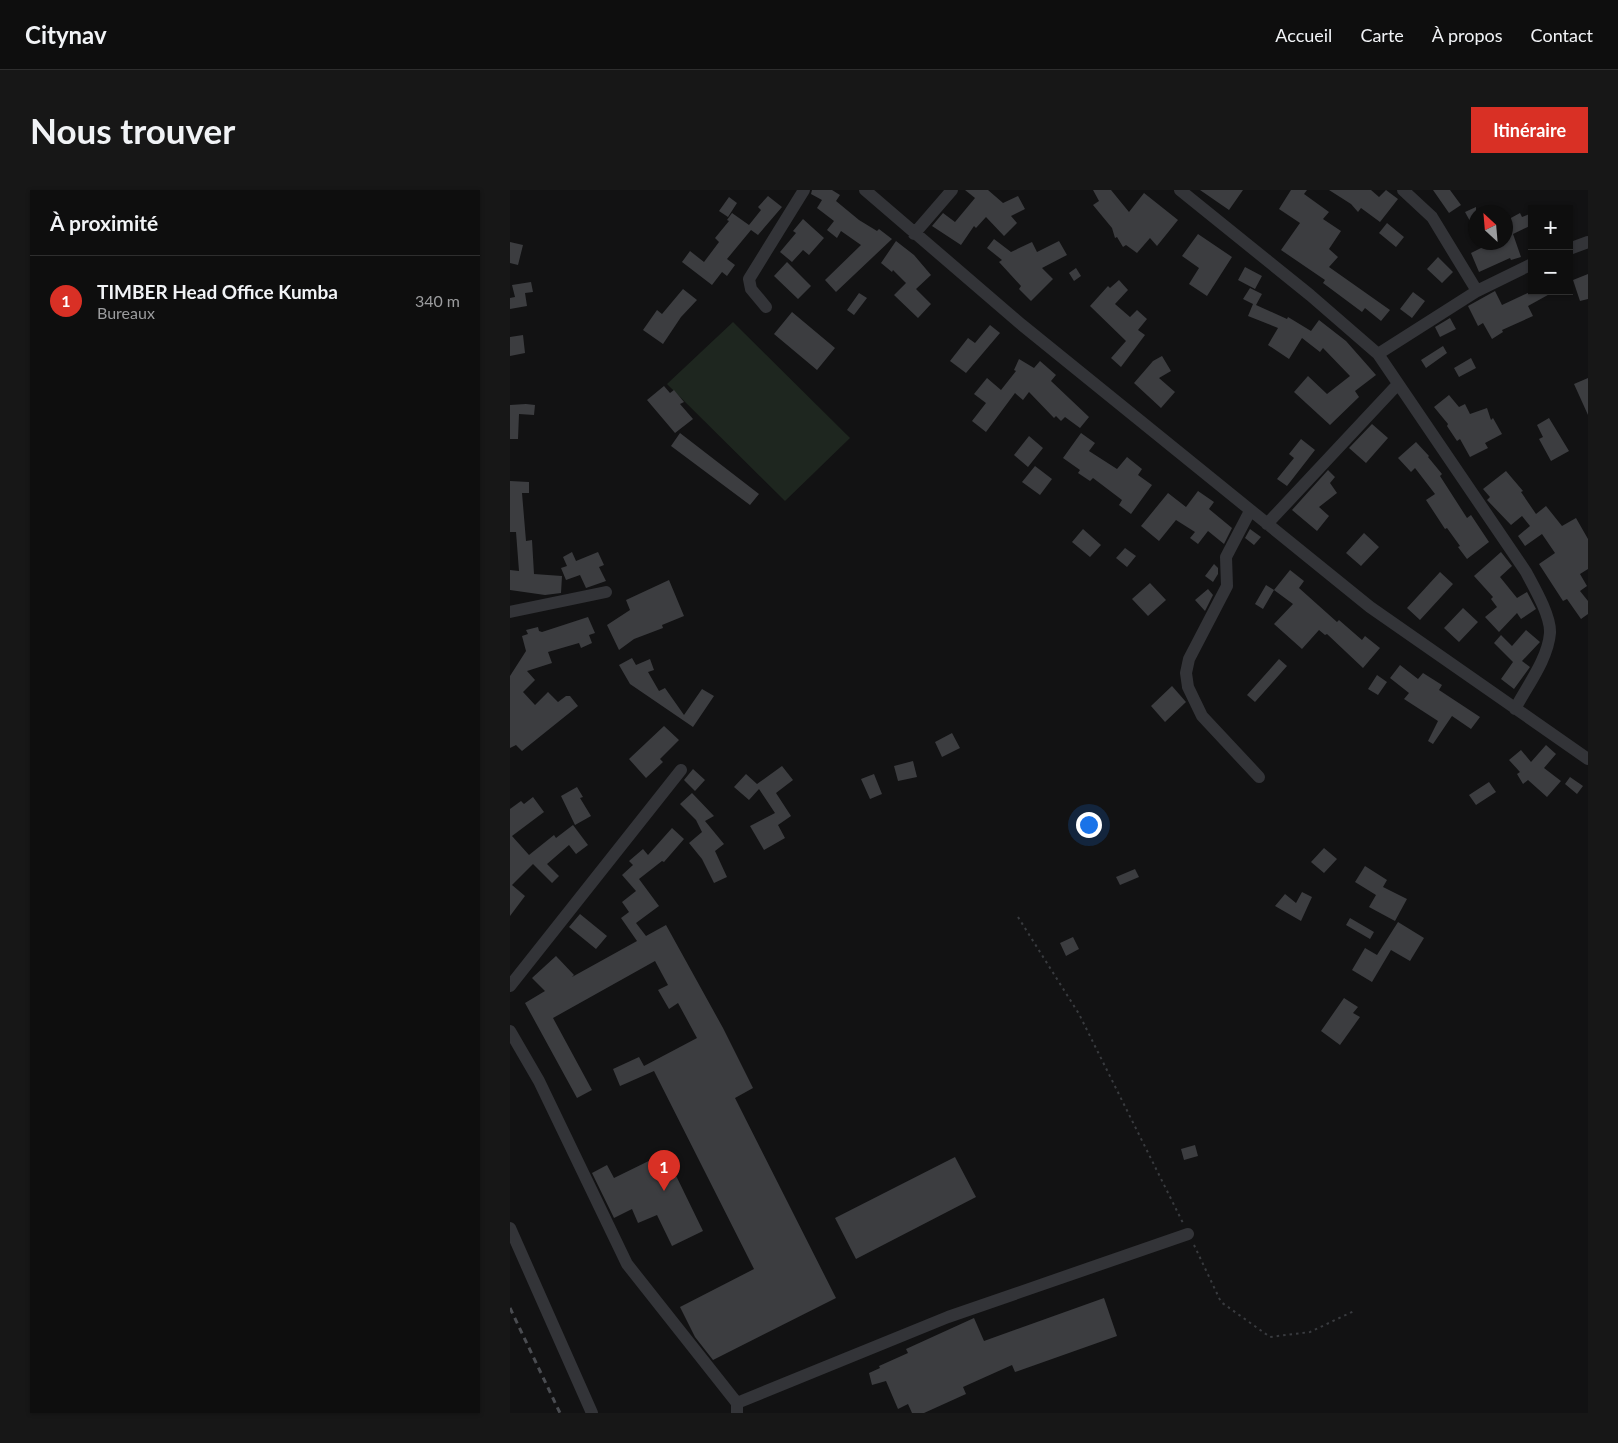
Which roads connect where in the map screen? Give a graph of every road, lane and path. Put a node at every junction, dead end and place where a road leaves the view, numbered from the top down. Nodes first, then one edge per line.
1 (804, 190) edge
2 (865, 190) edge
3 (952, 190) edge
4 (1180, 190) edge
5 (1403, 190) edge
6 (914, 234) junction
7 (1588, 242) edge
8 (1573, 248) edge
9 (1528, 266) edge
10 (1477, 291) junction
11 (766, 307) dead end
12 (1378, 354) junction
13 (1398, 384) junction
14 (1250, 511) junction
15 (1267, 524) junction
16 (606, 592) dead end
17 (510, 612) edge
18 (1515, 709) junction
19 (1588, 760) edge
20 (681, 770) dead end
21 (1259, 777) dead end
22 (1018, 917) dead end
23 (510, 986) edge
24 (510, 1031) edge
25 (510, 1228) edge
26 (1188, 1234) junction
27 (1354, 1311) dead end
28 (737, 1408) edge
29 (592, 1413) edge

1 - 11 street
2 - 6 street
3 - 6 street
4 - 12 street
5 - 10 street
6 - 14 street
7 - 8 street
9 - 10 street
10 - 12 street
12 - 13 street
13 - 15 street
13 - 18 street
14 - 15 street
14 - 21 street
15 - 18 street
16 - 17 street
18 - 19 street
20 - 23 street
22 - 26 path
24 - 28 street
25 - 29 street
26 - 27 path
26 - 28 street

